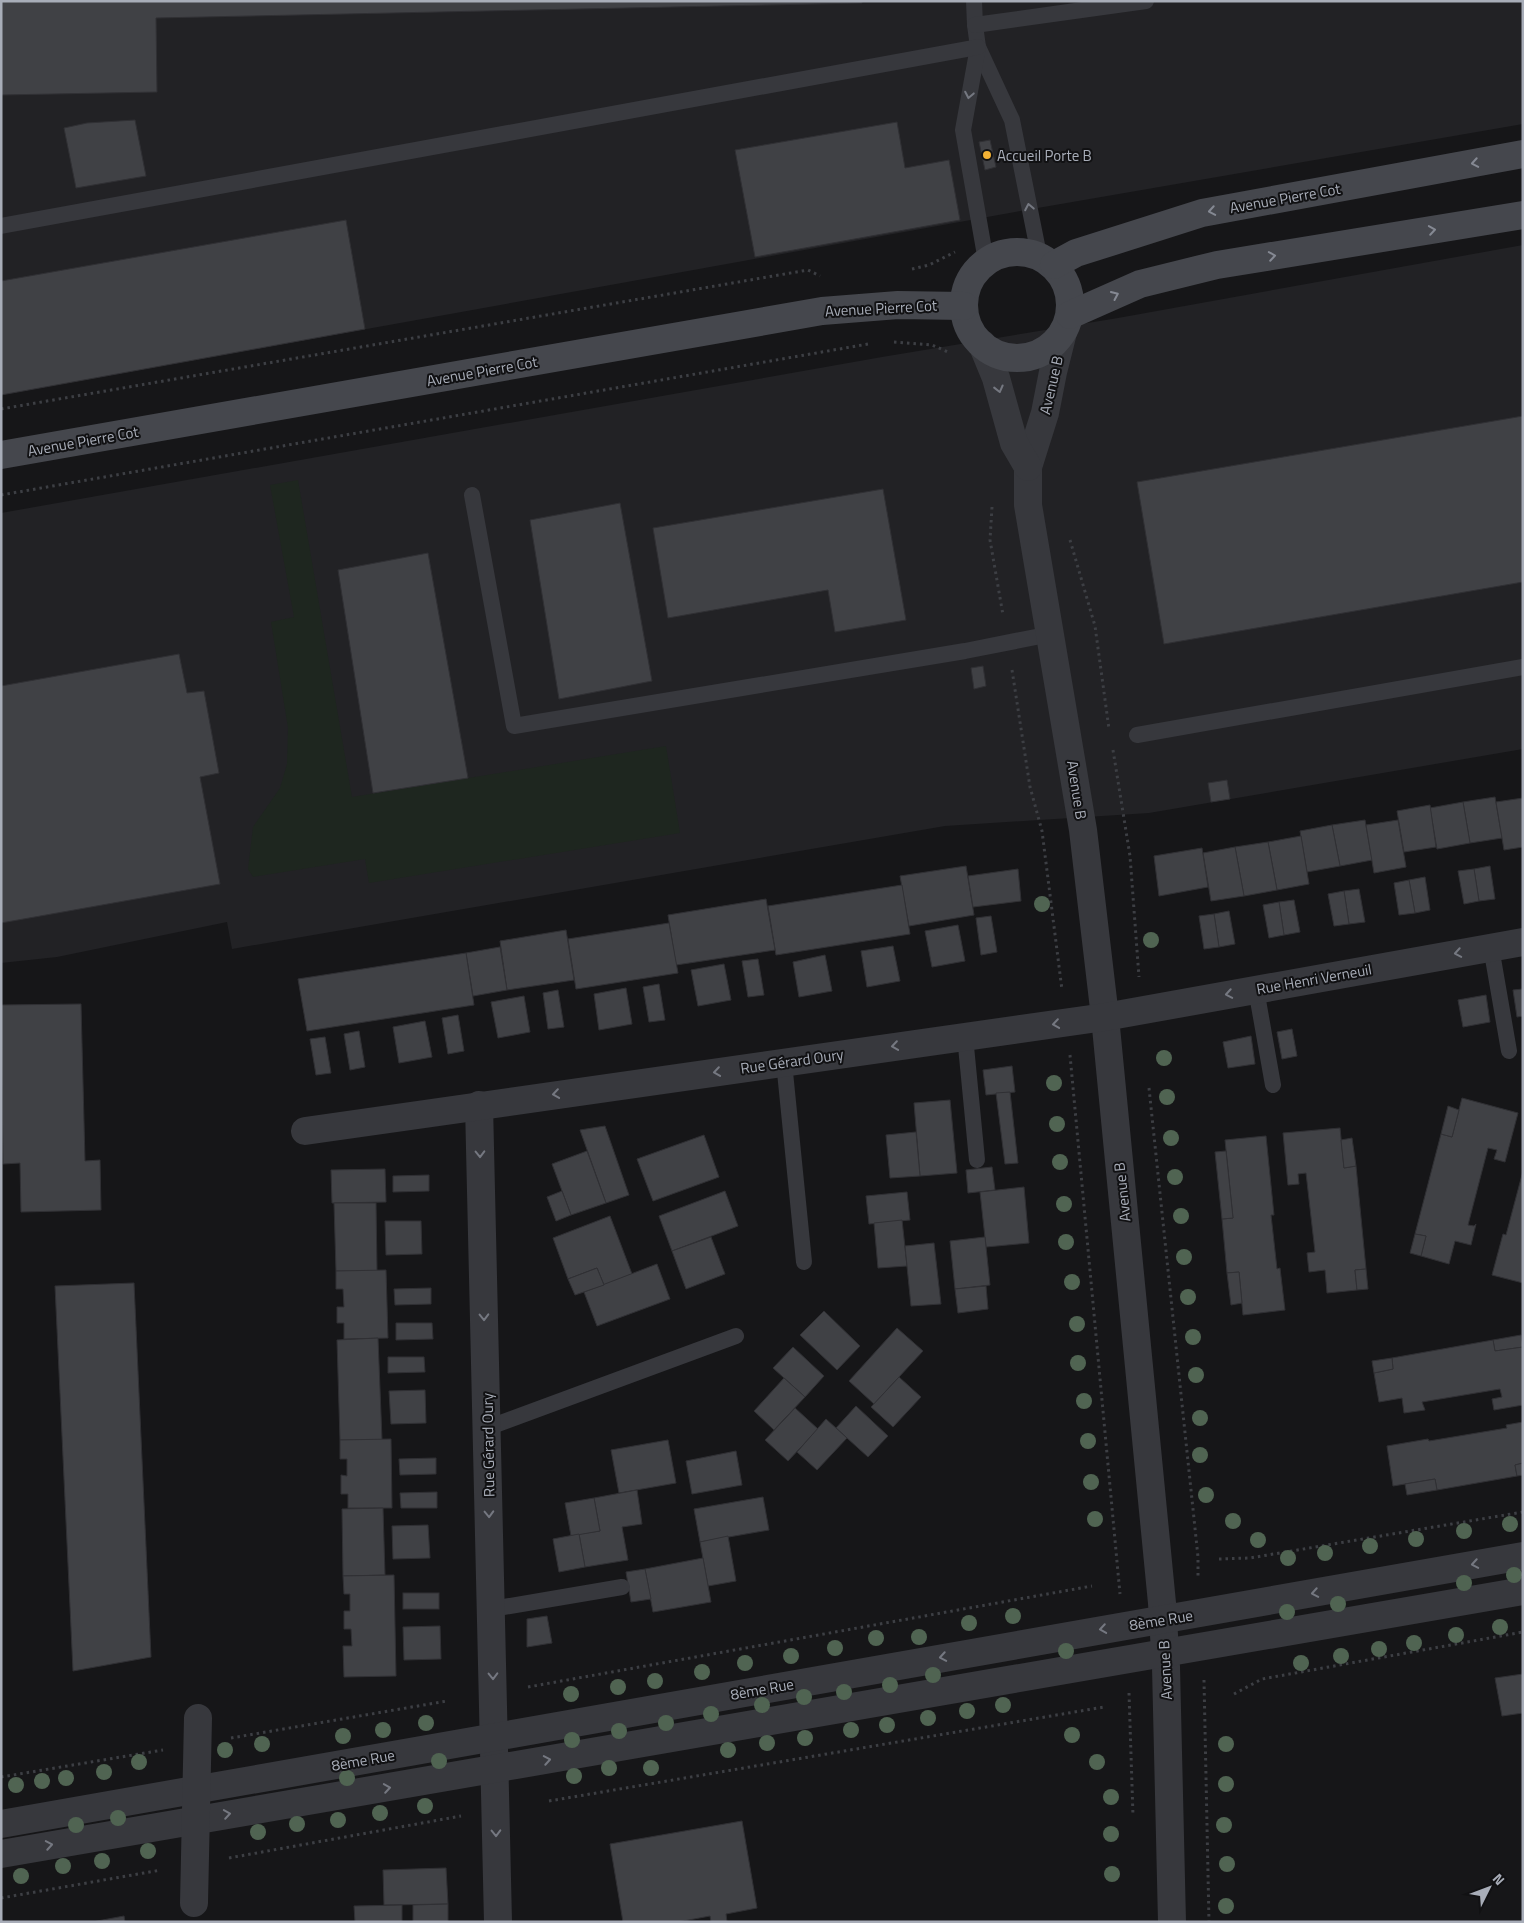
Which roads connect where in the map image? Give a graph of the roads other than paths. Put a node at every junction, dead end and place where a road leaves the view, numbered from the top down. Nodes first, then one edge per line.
1 (974, 1) edge
2 (1146, 1) edge
3 (975, 24) junction
4 (978, 47) junction
5 (1523, 154) edge
6 (1523, 215) edge
7 (1, 226) edge
8 (1046, 260) junction
9 (986, 261) junction
10 (964, 306) junction
11 (1067, 324) junction
12 (982, 344) junction
13 (1, 455) edge
14 (1028, 467) junction
15 (472, 495) dead end
16 (1051, 634) junction
17 (1523, 667) edge
18 (1137, 734) dead end
19 (1523, 942) edge
20 (1491, 947) junction
21 (1256, 989) junction
22 (1105, 1017) junction
23 (965, 1036) junction
24 (1509, 1052) dead end
25 (784, 1062) junction
26 (1273, 1085) dead end
27 (479, 1105) junction
28 (305, 1131) dead end
29 (977, 1160) dead end
30 (804, 1262) dead end
31 (736, 1336) dead end
32 (487, 1428) junction
33 (1523, 1556) edge
34 (622, 1587) dead end
35 (1523, 1591) edge
36 (492, 1609) junction
37 (1162, 1619) junction
38 (1165, 1652) junction
39 (198, 1718) dead end
40 (494, 1737) junction
41 (495, 1776) junction
42 (197, 1789) junction
43 (196, 1819) junction
44 (1, 1824) edge
45 (1, 1854) edge
46 (194, 1903) dead end
47 (498, 1922) edge
48 (1172, 1922) edge

1 - 3 lane
2 - 3 lane
3 - 4 lane
4 - 7 lane
8 -> 4 lane
4 -> 9 lane
5 -> 8 street, Avenue Pierre Cot
11 -> 6 street
8 - 9 street
8 - 11 street
9 - 10 street
10 - 12 street
10 - 13 street, Avenue Pierre Cot
11 - 12 street
11 - 14 street, Avenue B
12 -> 14 street
14 - 16 street, Avenue B
15 - 16 lane
16 - 22 street, Avenue B
17 - 18 lane
19 - 20 street, Rue Henri Verneuil
20 -> 21 street, Rue Henri Verneuil
20 - 24 lane
21 -> 22 street, Rue Henri Verneuil
21 - 26 lane
22 -> 23 street, Rue Gérard Oury
22 - 37 street, Avenue B
23 -> 25 street, Rue Gérard Oury
23 - 29 lane
25 -> 27 street, Rue Gérard Oury
25 - 30 lane
27 - 28 street, Rue Gérard Oury
27 -> 32 street, Rue Gérard Oury
31 - 32 lane
32 -> 36 street, Rue Gérard Oury
33 -> 37 street, 8ème Rue
34 - 36 lane
35 - 38 street, 8ème Rue
36 -> 40 street, Rue Gérard Oury
37 - 38 street, Avenue B
37 -> 40 street, 8ème Rue
41 -> 38 street, 8ème Rue
38 - 48 street, Avenue B
39 - 42 street
40 - 41 street, Rue Gérard Oury
40 - 42 street, 8ème Rue
43 -> 41 street, 8ème Rue
41 -> 47 street, Rue Gérard Oury
42 - 43 street
42 - 44 street, 8ème Rue
45 -> 43 street, 8ème Rue
43 - 46 street

